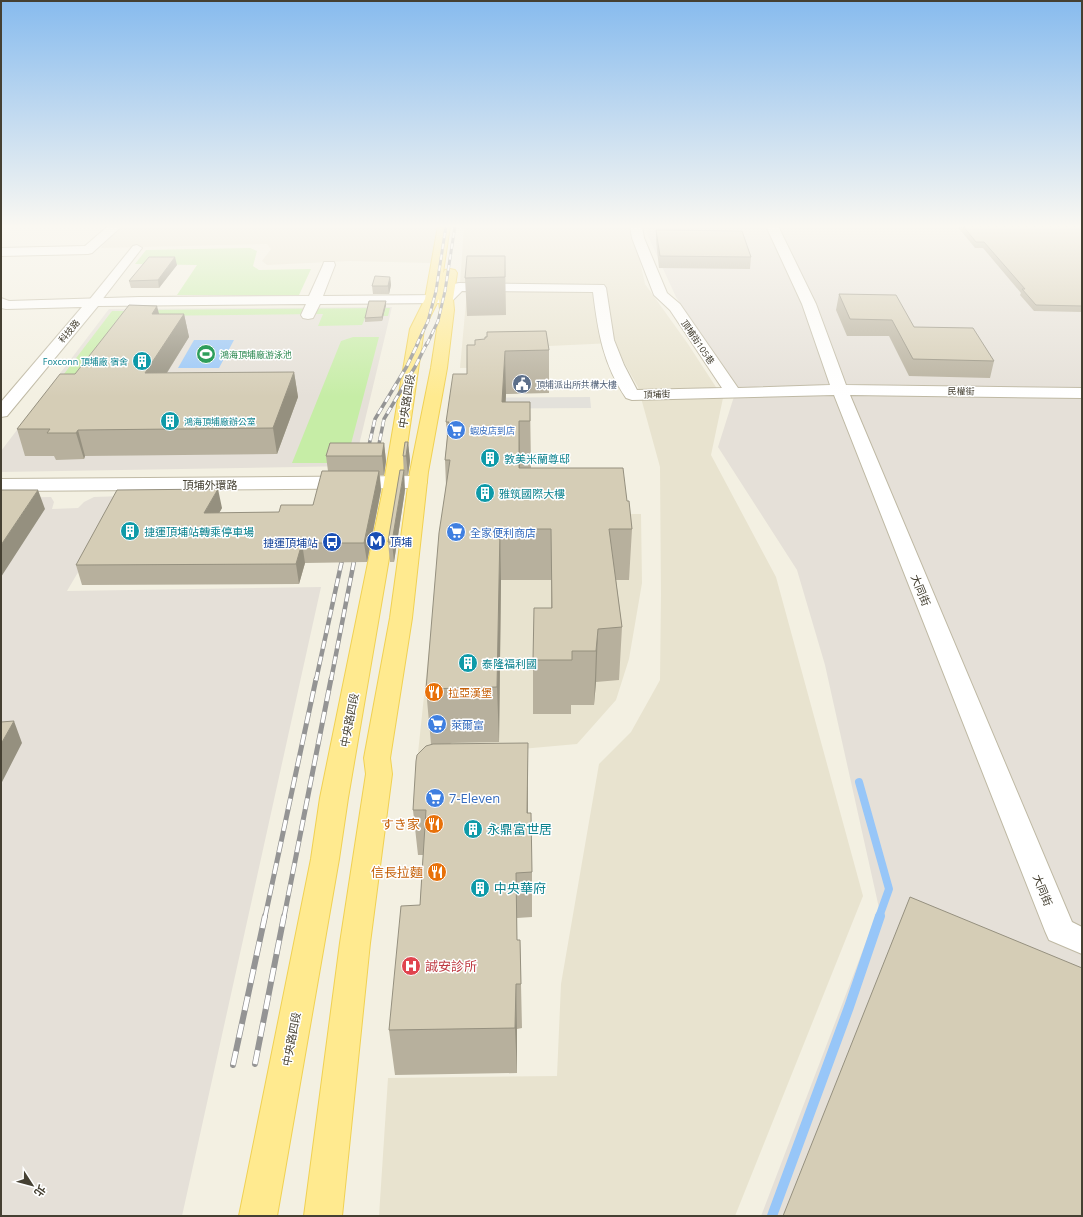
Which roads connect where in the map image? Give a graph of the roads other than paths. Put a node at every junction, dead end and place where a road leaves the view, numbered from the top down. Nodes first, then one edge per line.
1 (109, 283) edge
2 (321, 283) edge
3 (440, 283) edge
4 (445, 283) edge
5 (657, 283) edge
6 (799, 283) edge
7 (439, 299) junction
8 (314, 300) junction
9 (94, 302) junction
10 (3, 304) edge
11 (308, 315) dead end
12 (840, 390) junction
13 (733, 392) junction
14 (1082, 393) edge
15 (1, 412) edge
16 (405, 483) junction
17 (1, 485) edge
18 (1082, 941) edge
19 (258, 1216) edge
20 (323, 1216) edge

1 - 9 street, 科技路
2 - 8 street
3 - 7 main road, 中央路四段
4 - 7 main road, 中央路四段
5 - 13 street, 頂埔街105巷
6 - 12 street, 大同街
7 - 8 street
7 - 13 street, 頂埔街
7 - 16 main road, 中央路四段
8 - 9 street
8 - 11 street
9 - 10 street
9 - 15 street, 科技路
12 - 13 street, 頂埔街
12 - 14 street, 民權街
12 - 18 street, 大同街
16 - 17 street, 頂埔外環路
16 - 19 main road, 中央路四段
16 - 20 main road, 中央路四段

